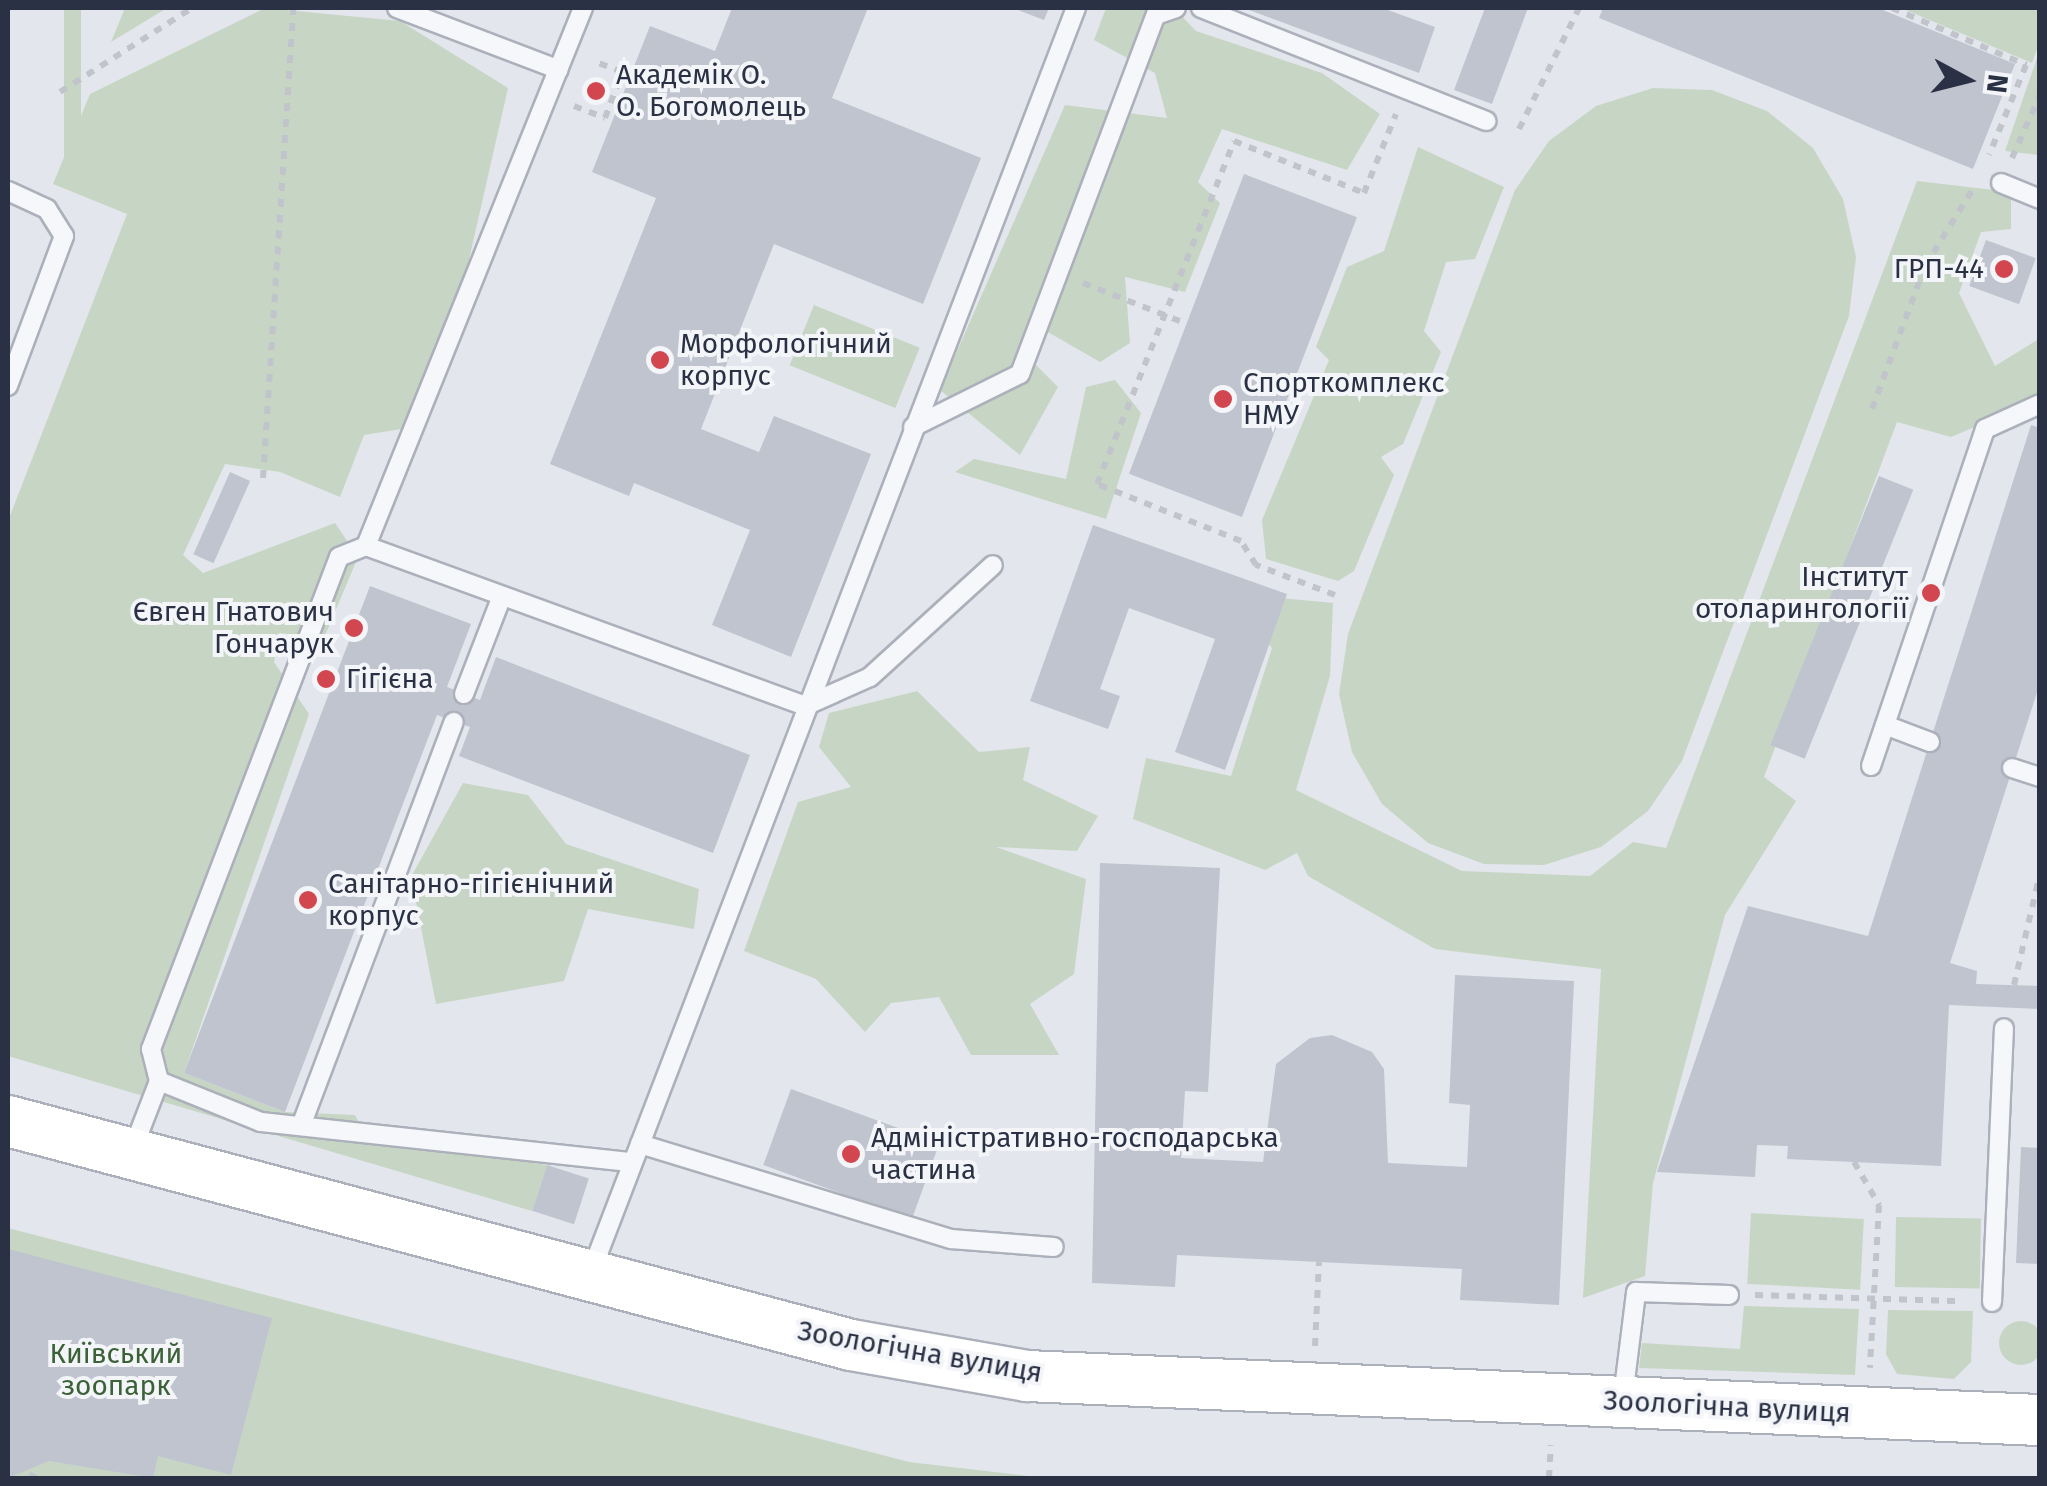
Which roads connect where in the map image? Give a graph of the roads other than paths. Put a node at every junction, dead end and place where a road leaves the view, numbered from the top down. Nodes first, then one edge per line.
1 (396, 8) edge
2 (582, 8) edge
3 (1076, 8) edge
4 (1176, 8) edge
5 (1201, 8) edge
6 (560, 70) junction
7 (1486, 122) road end
8 (2002, 183) road end
9 (8, 192) edge
10 (2040, 199) edge
11 (8, 386) edge
12 (2040, 404) edge
13 (913, 427) junction
14 (366, 546) junction
15 (993, 565) dead end
16 (502, 596) junction
17 (464, 694) dead end
18 (805, 706) junction
19 (454, 722) dead end
20 (1885, 726) junction
21 (1930, 742) dead end
22 (1871, 766) dead end
23 (2012, 768) dead end
24 (2040, 777) edge
25 (2004, 1028) dead end
26 (159, 1081) junction
27 (8, 1121) edge
28 (301, 1126) junction
29 (131, 1153) junction
30 (636, 1153) junction
31 (1054, 1247) dead end
32 (589, 1278) junction
33 (1729, 1295) dead end
34 (1992, 1302) road end
35 (1622, 1402) junction
36 (2040, 1420) edge

1 - 6 lane
2 - 6 lane
3 - 13 lane
4 - 13 lane
5 - 7 lane
6 - 14 lane
8 - 10 lane
9 - 11 lane
12 - 20 lane
13 - 18 lane
14 - 16 lane
14 - 26 lane
15 - 18 lane
16 - 17 lane
16 - 18 lane
18 - 30 lane
19 - 28 lane
20 - 21 lane
20 - 22 lane
23 - 24 lane
25 - 34 lane
26 - 28 lane
26 - 29 lane
27 - 29 street, Зоологічна вулиця
28 - 30 lane
29 - 32 street, Зоологічна вулиця
30 - 31 lane
30 - 32 lane
32 - 35 street, Зоологічна вулиця
33 - 35 lane
35 - 36 street, Зоологічна вулиця

